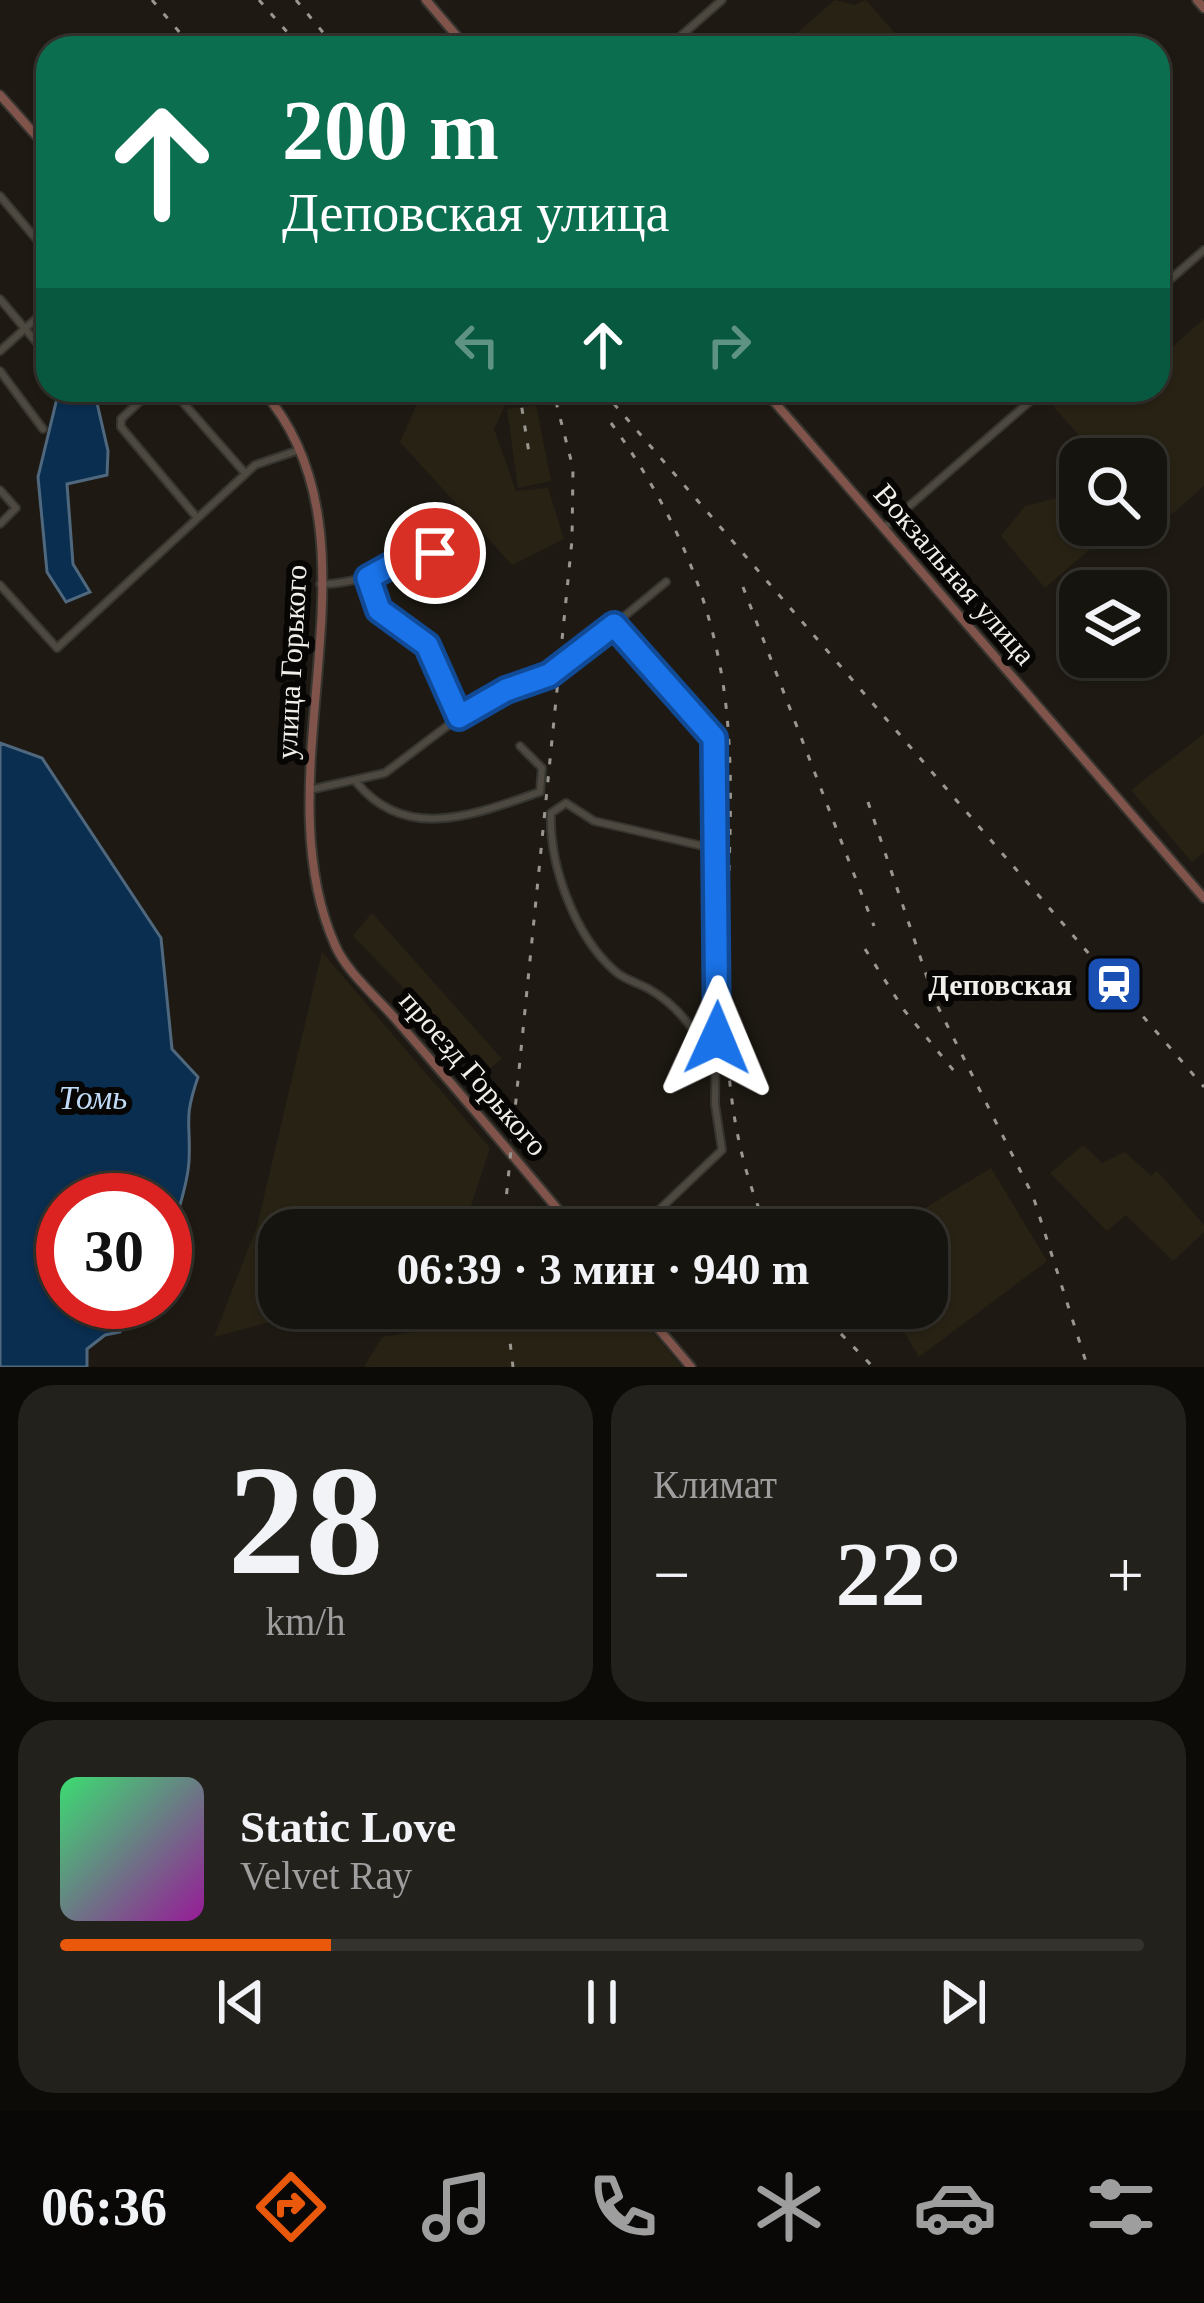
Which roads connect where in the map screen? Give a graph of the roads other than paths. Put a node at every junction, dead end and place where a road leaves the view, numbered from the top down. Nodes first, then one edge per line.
1 (426, 0) edge
2 (703, 0) edge
3 (722, 0) edge
4 (1197, 0) edge
5 (1204, 8) edge
6 (711, 10) junction
7 (457, 36) edge
8 (682, 36) edge
9 (0, 95) edge
10 (36, 136) edge
11 (0, 196) edge
12 (36, 239) edge
13 (1204, 250) edge
14 (1170, 280) edge
15 (0, 299) edge
16 (36, 318) edge
17 (25, 328) junction
18 (36, 341) edge
19 (0, 351) edge
20 (0, 371) edge
21 (139, 402) edge
22 (183, 402) edge
23 (271, 402) edge
24 (774, 402) edge
25 (1029, 402) edge
26 (43, 429) dead end
27 (299, 450) junction
28 (245, 473) junction
29 (0, 490) edge
30 (195, 515) junction
31 (0, 524) edge
32 (884, 528) junction
33 (435, 553) dead end
34 (368, 578) junction
35 (666, 582) dead end
36 (320, 584) junction
37 (0, 585) edge
38 (614, 625) junction
39 (459, 717) junction
40 (520, 746) dead end
41 (357, 783) junction
42 (309, 790) junction
43 (716, 848) junction
44 (1204, 898) edge
45 (336, 948) joint
46 (716, 1070) junction
47 (557, 1209) edge
48 (660, 1209) edge
49 (659, 1329) edge
50 (691, 1367) edge

1 - 7 main road
2 - 6 street
3 - 6 street
4 - 5 main road
6 - 8 street
9 - 10 main road
11 - 12 street
13 - 14 street
15 - 17 street
16 - 17 street
17 - 18 street
17 - 19 street
20 - 26 street
21 - 30 street
22 - 28 street
23 - 27 main road, улица Горького
24 - 32 main road, Вокзальная улица
25 - 32 street
27 - 28 street
27 - 36 main road, улица Горького
28 - 30 street
29 - 31 street
30 - 37 street
32 - 44 main road, Вокзальная улица
33 - 34 street
34 - 36 street
34 - 39 street
35 - 38 street
36 - 42 main road, улица Горького
38 - 39 street
38 - 43 street
39 - 41 street
40 - 41 street
41 - 42 street
42 - 45 main road, улица Горького
43 - 46 street
43 - 46 street
45 - 47 main road, проезд Горького
46 - 48 street
49 - 50 main road

